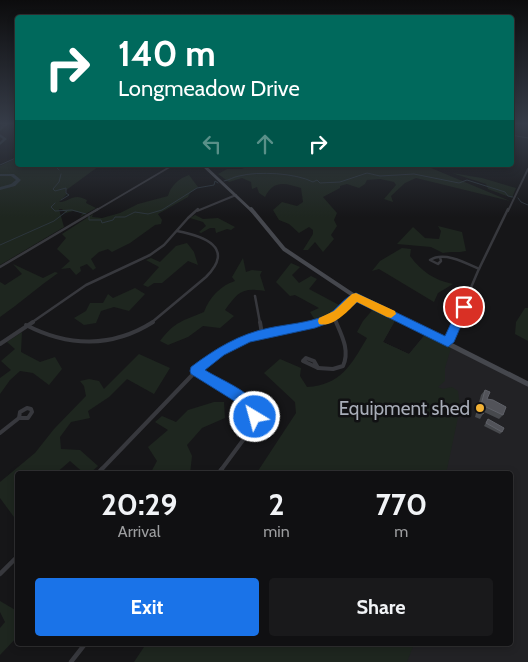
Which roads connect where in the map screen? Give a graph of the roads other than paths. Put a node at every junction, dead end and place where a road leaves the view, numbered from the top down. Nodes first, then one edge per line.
1 (171, 167) edge
2 (205, 167) edge
3 (528, 169) edge
4 (237, 195) junction
5 (178, 231) junction
6 (440, 258) dead end
7 (0, 267) edge
8 (479, 269) junction
9 (255, 296) dead end
10 (356, 297) junction
11 (334, 316) junction
12 (26, 325) junction
13 (262, 334) junction
14 (448, 342) junction
15 (0, 344) edge
16 (318, 369) dead end
17 (196, 371) junction
18 (528, 384) edge
19 (19, 418) dead end
20 (0, 433) edge
21 (100, 471) edge
22 (220, 471) edge
23 (15, 559) edge
24 (0, 574) edge
25 (84, 646) edge
26 (71, 662) edge

1 - 7 street
2 - 4 main road
3 - 8 street
4 - 5 street
4 - 10 main road
5 - 12 street
5 - 12 street
6 - 8 street
8 - 14 street
9 - 13 street
10 - 11 street
10 - 14 main road
11 - 13 street
11 - 16 street
12 - 15 street
13 - 17 street
14 - 18 main road
17 - 21 street
17 - 22 street
19 - 20 street
23 - 24 street
25 - 26 street

